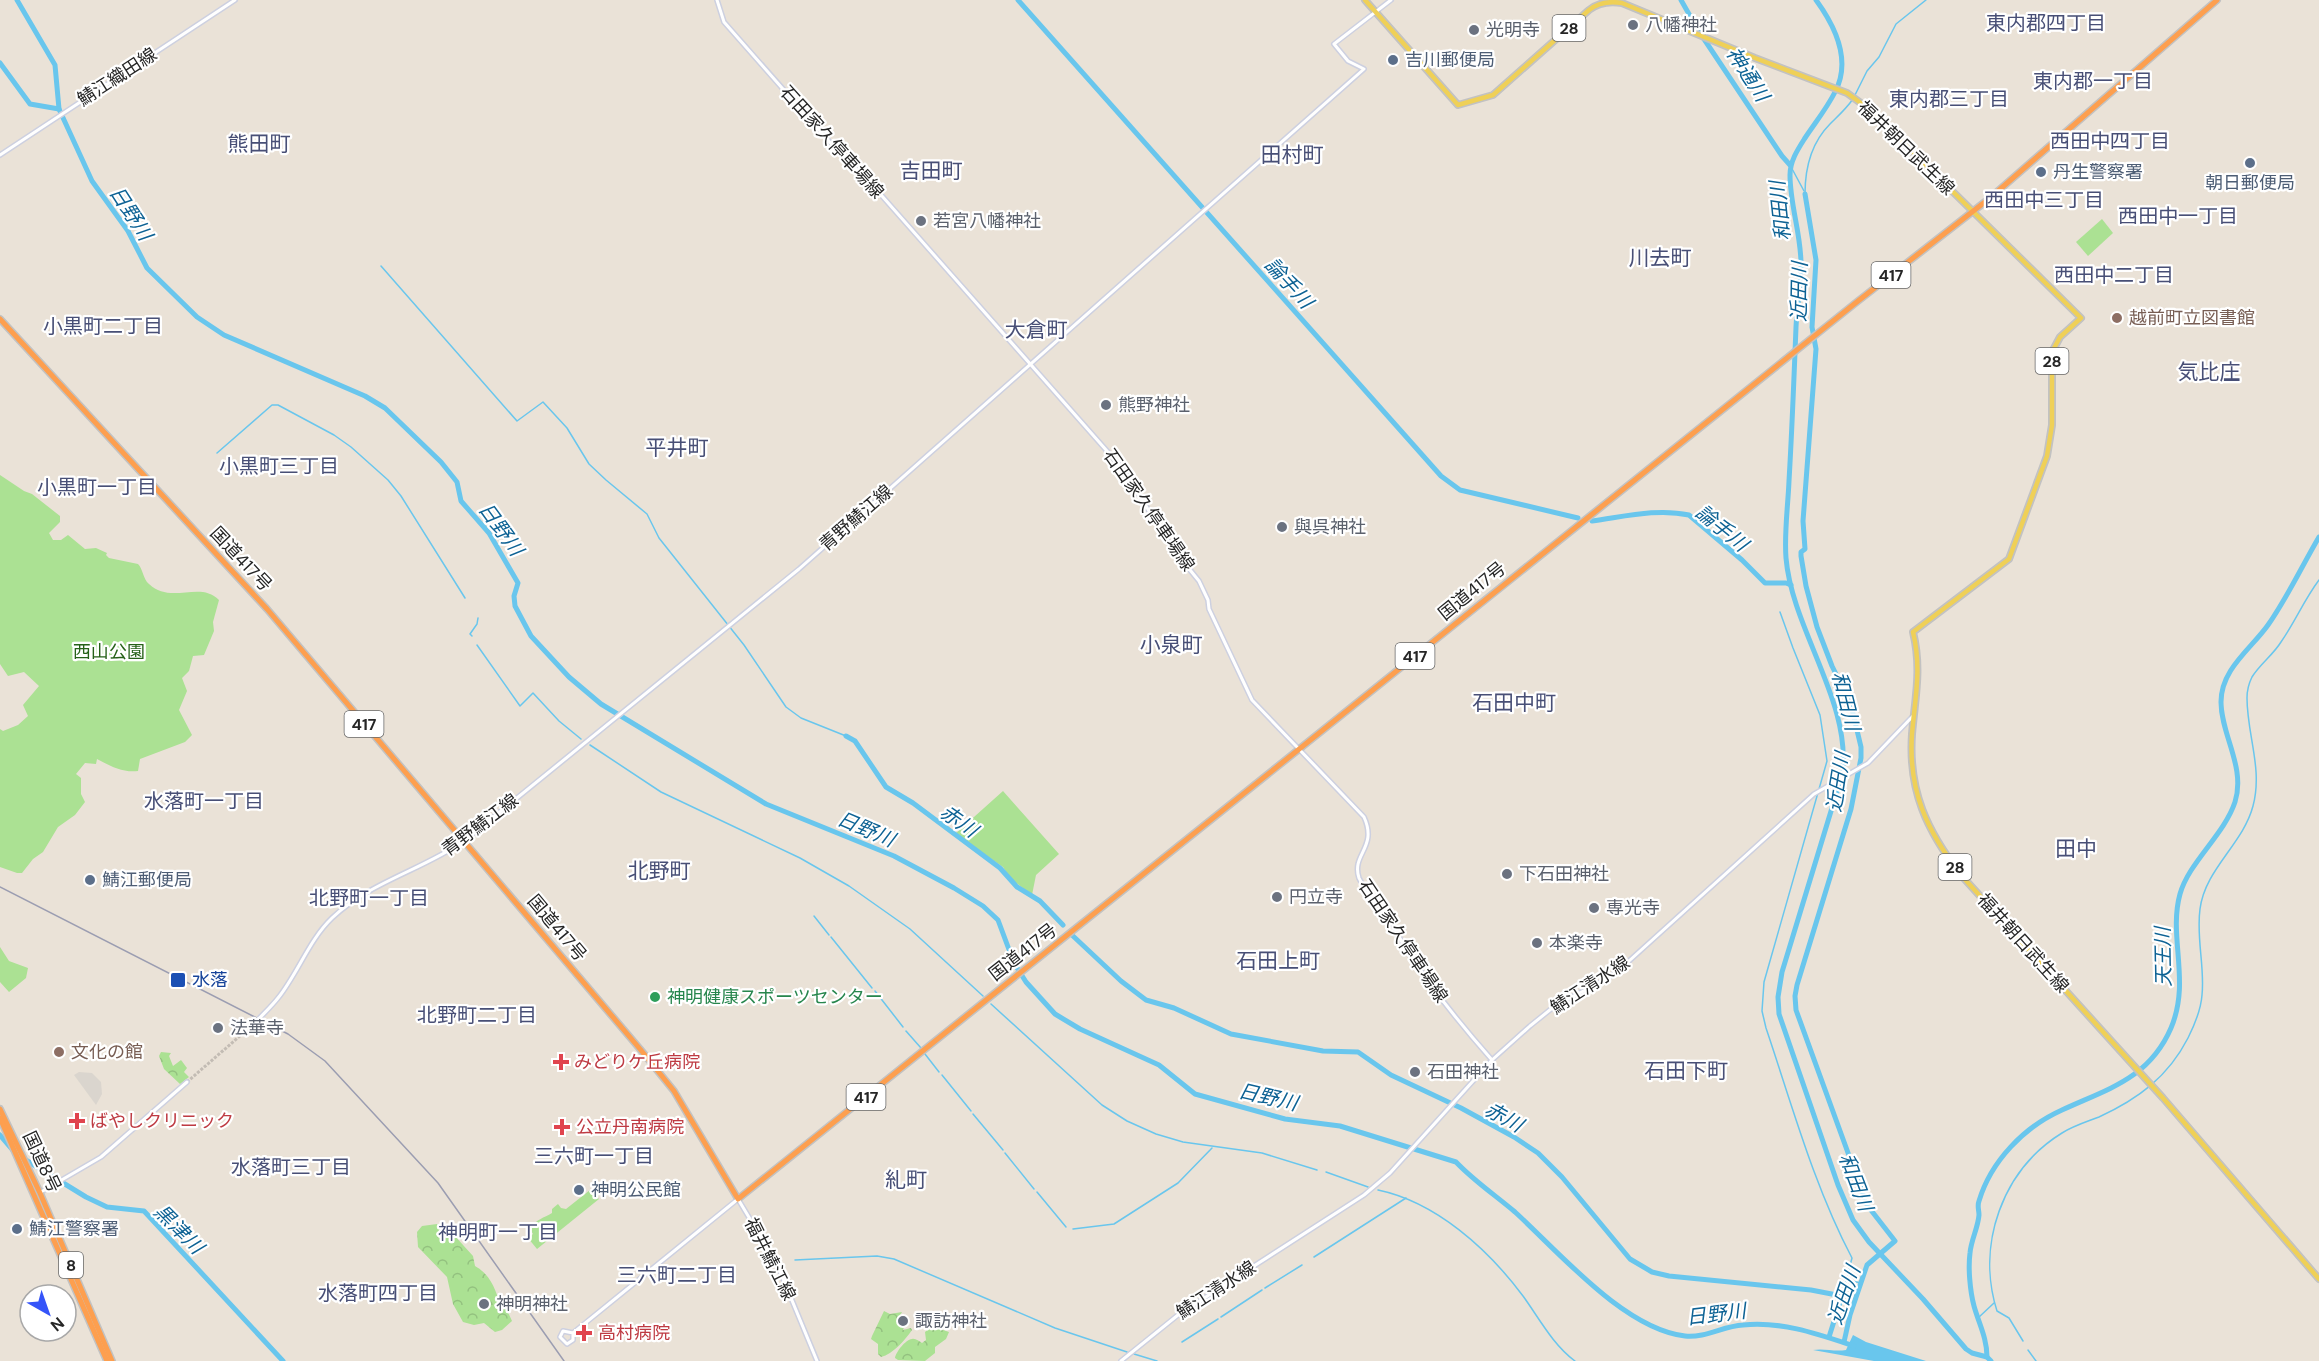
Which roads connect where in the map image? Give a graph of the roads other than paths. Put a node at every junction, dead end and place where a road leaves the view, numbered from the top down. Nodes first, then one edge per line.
1 (235, 0) edge
2 (717, 0) edge
3 (1365, 0) edge
4 (1391, 0) edge
5 (2217, 0) edge
6 (1375, 12) junction
7 (0, 154) edge
8 (1973, 212) junction
9 (0, 319) edge
10 (1032, 364) junction
11 (1914, 714) junction
12 (1299, 749) junction
13 (464, 841) junction
14 (256, 1022) tunnel mouth
15 (1492, 1060) junction
16 (187, 1082) tunnel mouth
17 (0, 1109) edge
18 (0, 1118) edge
19 (37, 1194) junction
20 (738, 1199) junction
21 (2319, 1279) edge
22 (573, 1333) junction
23 (107, 1361) edge
24 (112, 1361) edge
25 (817, 1361) edge
26 (1121, 1361) edge

1 - 7 main road, 鯖江織田線
2 - 10 main road, 石田家久停車場線
3 - 6 main road, 福井朝日武生線 / 28
4 - 6 main road, 青野鯖江線
5 - 8 highway, 国道417号 / 417
6 - 8 main road, 福井朝日武生線 / 28
6 - 10 main road, 青野鯖江線
8 - 11 main road, 福井朝日武生線 / 28
8 - 12 highway, 国道417号 / 417
9 - 13 highway, 国道417号 / 417
10 - 12 main road, 石田家久停車場線
10 - 13 main road, 青野鯖江線
11 - 15 main road, 鯖江清水線
11 - 21 main road, 福井朝日武生線 / 28
12 - 15 main road, 石田家久停車場線
12 - 20 highway, 国道417号 / 417
13 - 14 main road, 青野鯖江線
13 - 20 highway, 国道417号 / 417
15 - 26 main road, 鯖江清水線
16 - 19 main road
17 - 19 highway, 国道8号 / 8
18 - 19 highway, 国道8号 / 8
19 - 23 highway, 国道8号 / 8
19 - 24 highway, 国道8号 / 8
20 - 22 main road, 福井鯖江線
20 - 25 main road, 福井鯖江線
22 - 22 main road

